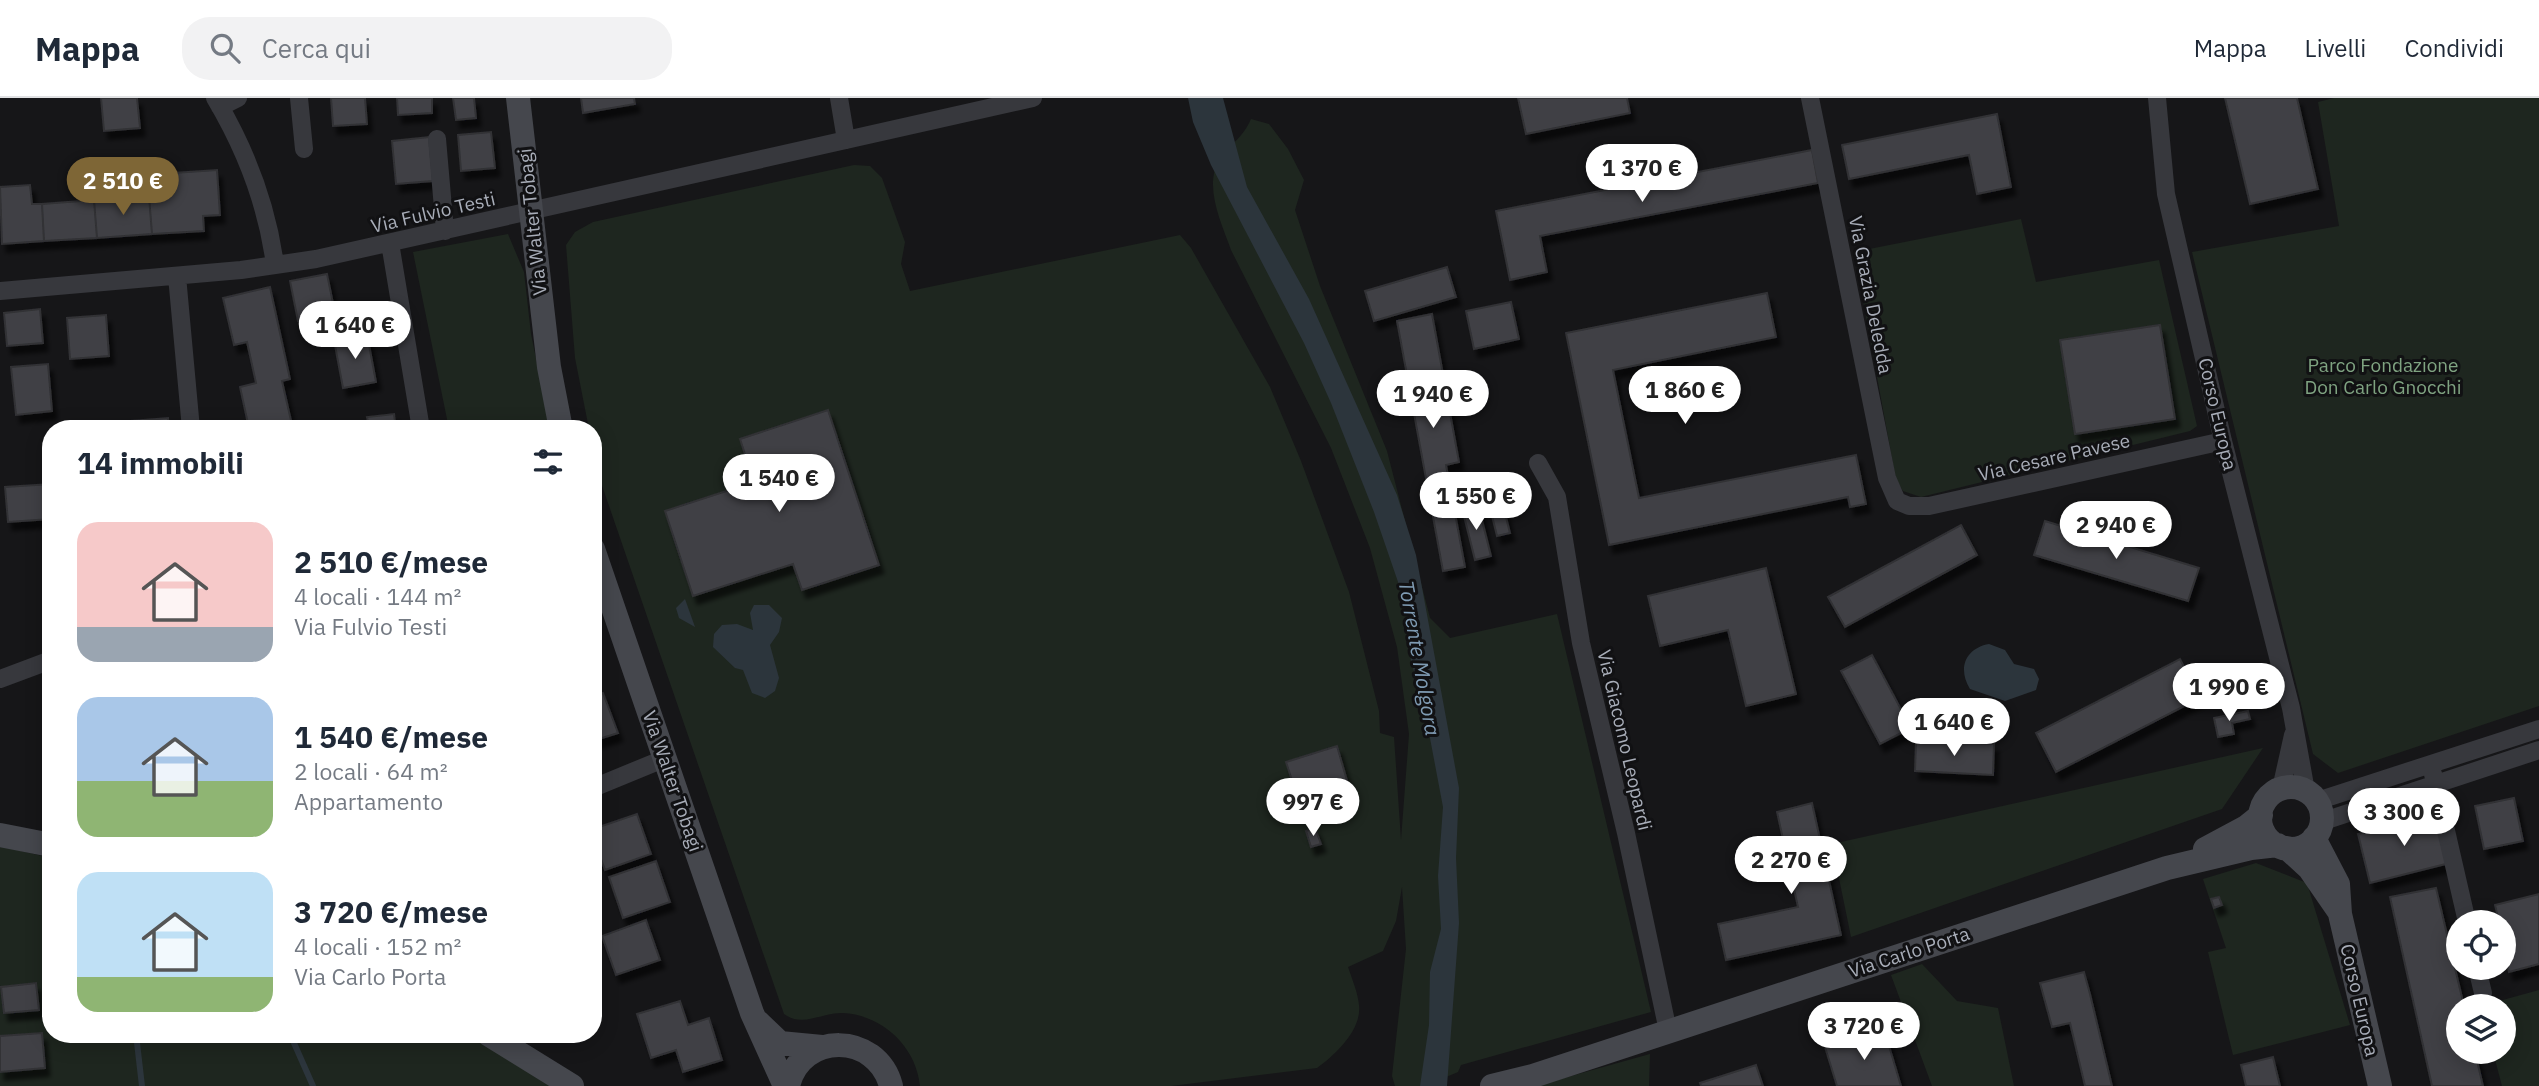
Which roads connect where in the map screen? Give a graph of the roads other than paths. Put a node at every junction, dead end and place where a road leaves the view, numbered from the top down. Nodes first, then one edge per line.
1 (238, 98) edge
2 (299, 98) edge
3 (518, 98) edge
4 (839, 98) edge
5 (1033, 98) edge
6 (1810, 98) edge
7 (2157, 98) edge
8 (217, 102) edge
9 (437, 139) dead end
10 (846, 140) junction
11 (304, 149) dead end
12 (531, 211) junction
13 (445, 231) junction
14 (390, 243) junction
15 (275, 265) junction
16 (177, 276) junction
17 (0, 291) edge
18 (190, 420) edge
19 (420, 420) edge
20 (559, 420) edge
21 (2223, 441) junction
22 (1538, 463) dead end
23 (1895, 499) joint
24 (602, 592) edge
25 (42, 663) edge
26 (0, 679) edge
27 (2293, 728) junction
28 (2539, 729) edge
29 (2539, 750) edge
30 (666, 758) junction
31 (2430, 764) junction
32 (602, 784) edge
33 (2435, 784) junction
34 (2281, 789) junction
35 (2314, 813) junction
36 (2260, 815) junction
37 (0, 835) edge
38 (42, 843) edge
39 (2282, 847) junction
40 (2167, 868) junction
41 (2463, 910) edge
42 (2340, 914) junction
43 (2480, 980) edge
44 (2483, 993) dead end
45 (752, 1013) junction
46 (1668, 1031) junction
47 (503, 1043) edge
48 (822, 1047) junction
49 (572, 1086) edge
50 (787, 1086) edge
51 (891, 1086) edge
52 (1492, 1086) edge
53 (2380, 1086) edge

1 - 8 street
2 - 11 street
3 - 12 street, Via Walter Tobagi
4 - 10 street
5 - 10 street, Via Fulvio Testi
6 - 23 street, Via Grazia Deledda
7 - 21 street, Corso Europa
8 - 15 street
9 - 13 street
10 - 12 street, Via Fulvio Testi
12 - 13 street, Via Fulvio Testi
12 - 20 street, Via Walter Tobagi
13 - 14 street, Via Fulvio Testi
14 - 15 street, Via Fulvio Testi
14 - 19 street
15 - 16 street, Via Fulvio Testi
16 - 17 street, Via Fulvio Testi
16 - 18 street
21 - 23 street, Via Cesare Pavese
21 - 27 street, Corso Europa
22 - 46 street, Via Giacomo Leopardi
24 - 30 street, Via Walter Tobagi
25 - 26 street
27 - 34 street, Corso Europa
27 - 35 street, Corso Europa
28 - 31 street
29 - 33 street
30 - 32 street
30 - 45 street, Via Walter Tobagi
31 - 33 street
31 - 35 street
33 - 35 street
33 - 41 street
34 - 35 street
34 - 36 street
35 - 39 street
35 - 42 street, Corso Europa
36 - 39 street
36 - 40 street, Via Carlo Porta
37 - 38 street
39 - 40 street, Via Carlo Porta
39 - 42 street, Corso Europa
40 - 46 street, Via Carlo Porta
42 - 53 street, Corso Europa
43 - 44 street
45 - 48 street, Via Walter Tobagi
45 - 50 street, Via Walter Tobagi
46 - 52 street, Via Carlo Porta
47 - 49 street
48 - 50 street
48 - 51 street, Via Walter Tobagi

